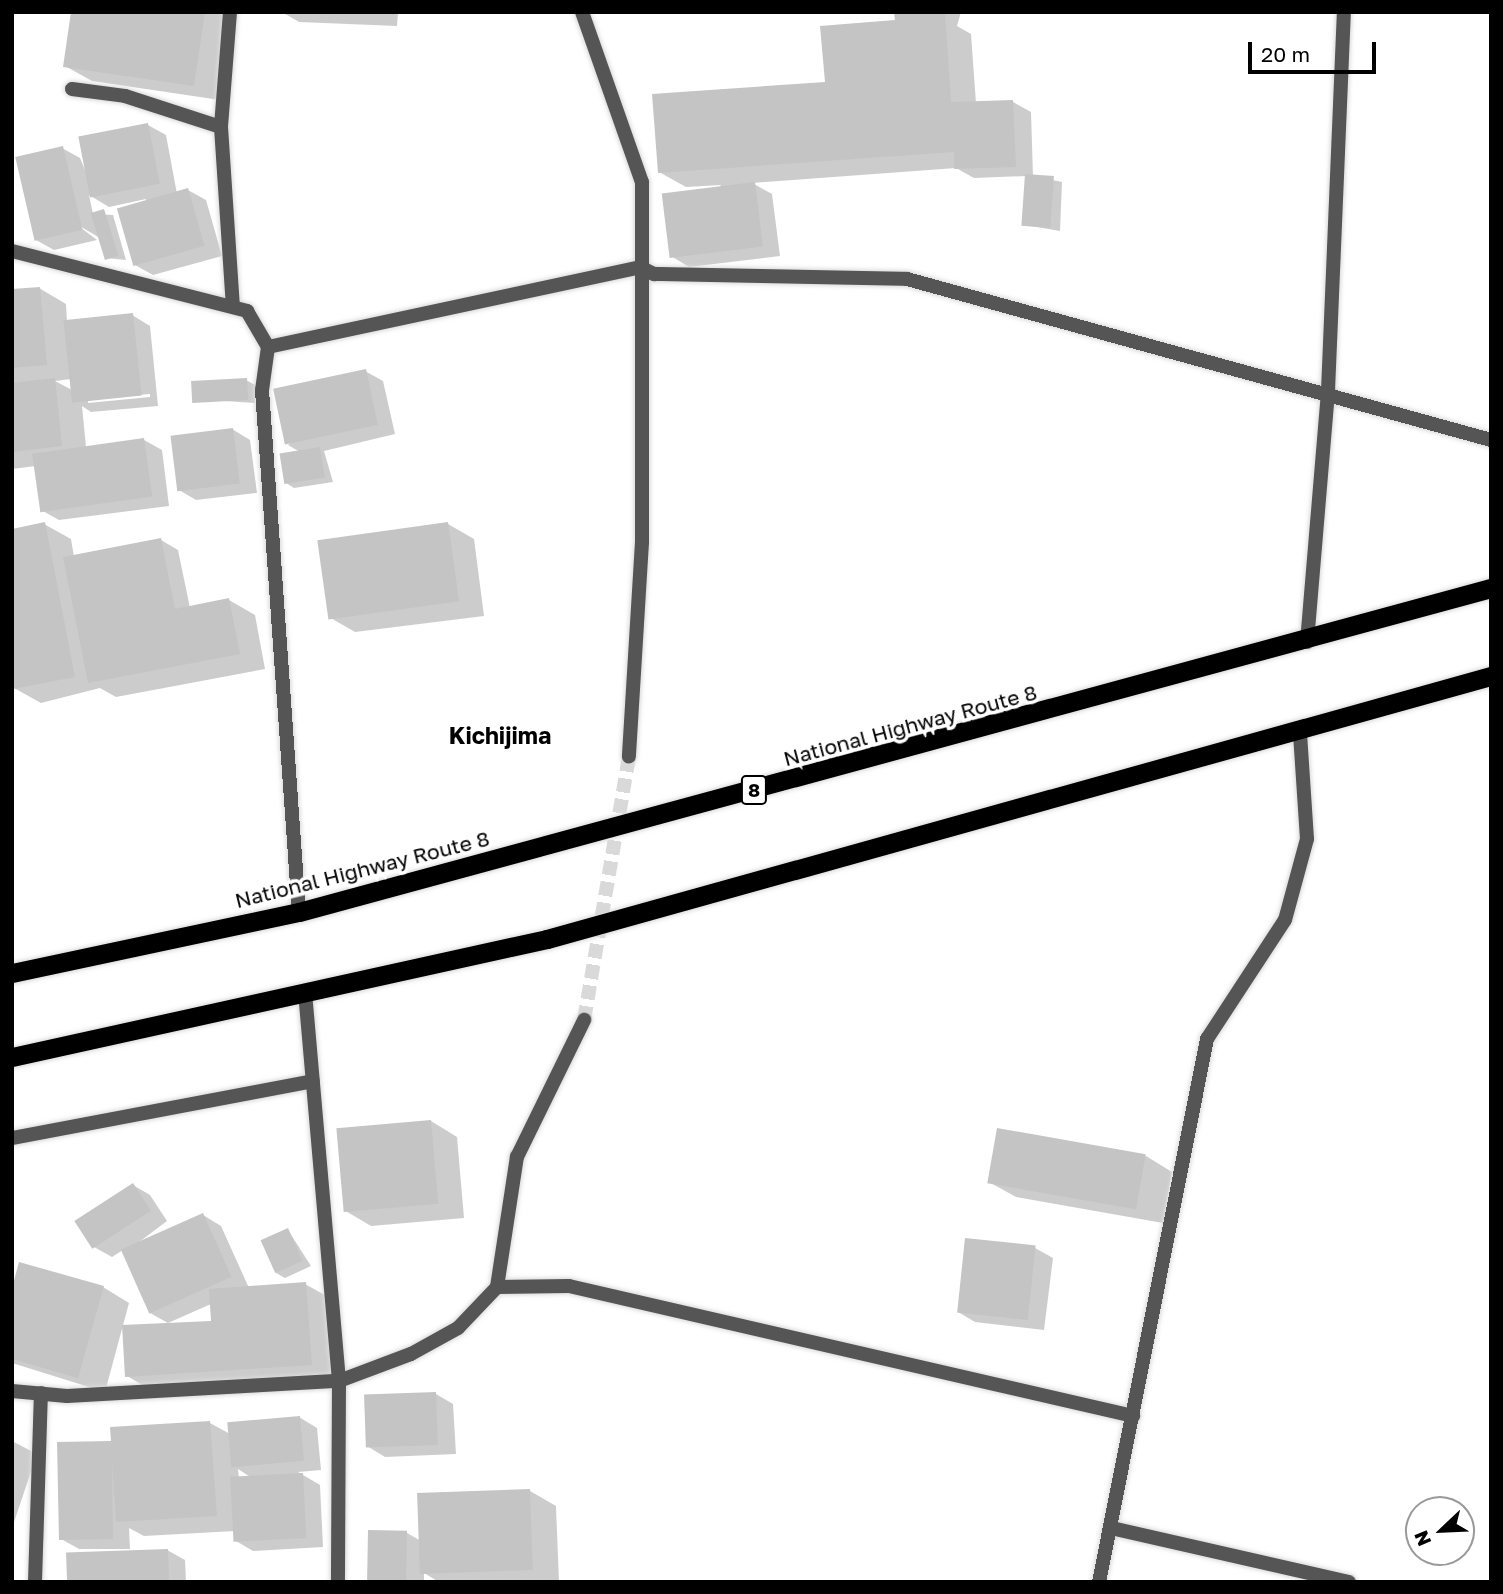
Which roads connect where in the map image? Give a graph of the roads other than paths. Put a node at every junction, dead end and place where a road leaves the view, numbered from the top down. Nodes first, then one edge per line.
1 (230, 12) edge
2 (582, 12) edge
3 (1344, 12) edge
4 (72, 89) dead end
5 (220, 127) junction
6 (12, 251) edge
7 (640, 267) junction
8 (233, 307) junction
9 (268, 347) junction
10 (1328, 391) junction
11 (1491, 440) edge
12 (1491, 588) edge
13 (1307, 642) junction
14 (1491, 676) edge
15 (1300, 733) junction
16 (629, 757) tunnel mouth
17 (299, 912) junction
18 (12, 973) edge
19 (305, 992) junction
20 (584, 1020) tunnel mouth
21 (12, 1057) edge
22 (313, 1081) junction
23 (12, 1138) edge
24 (497, 1287) junction
25 (339, 1381) junction
26 (12, 1391) edge
27 (41, 1393) junction
28 (1133, 1416) junction
29 (1111, 1528) junction
30 (35, 1582) edge
31 (338, 1582) edge
32 (1099, 1582) edge
33 (1349, 1582) edge

1 - 5 street
2 - 7 street
3 - 10 street
4 - 5 street
5 - 8 street
6 - 8 street
7 - 9 street
7 - 10 street
7 - 16 street
8 - 9 street
9 - 17 street
10 - 11 street
10 - 13 street
12 - 13 highway, National Highway Route 8 / 8
13 - 17 highway, National Highway Route 8 / 8
14 - 15 highway
15 - 19 highway
15 - 28 street
17 - 18 highway, National Highway Route 8 / 8
19 - 21 highway
19 - 22 street
20 - 24 street
22 - 23 street
22 - 25 street
24 - 25 street
24 - 28 street
25 - 27 street
25 - 31 street
26 - 27 street
27 - 30 street
28 - 29 street
29 - 32 street
29 - 33 street

